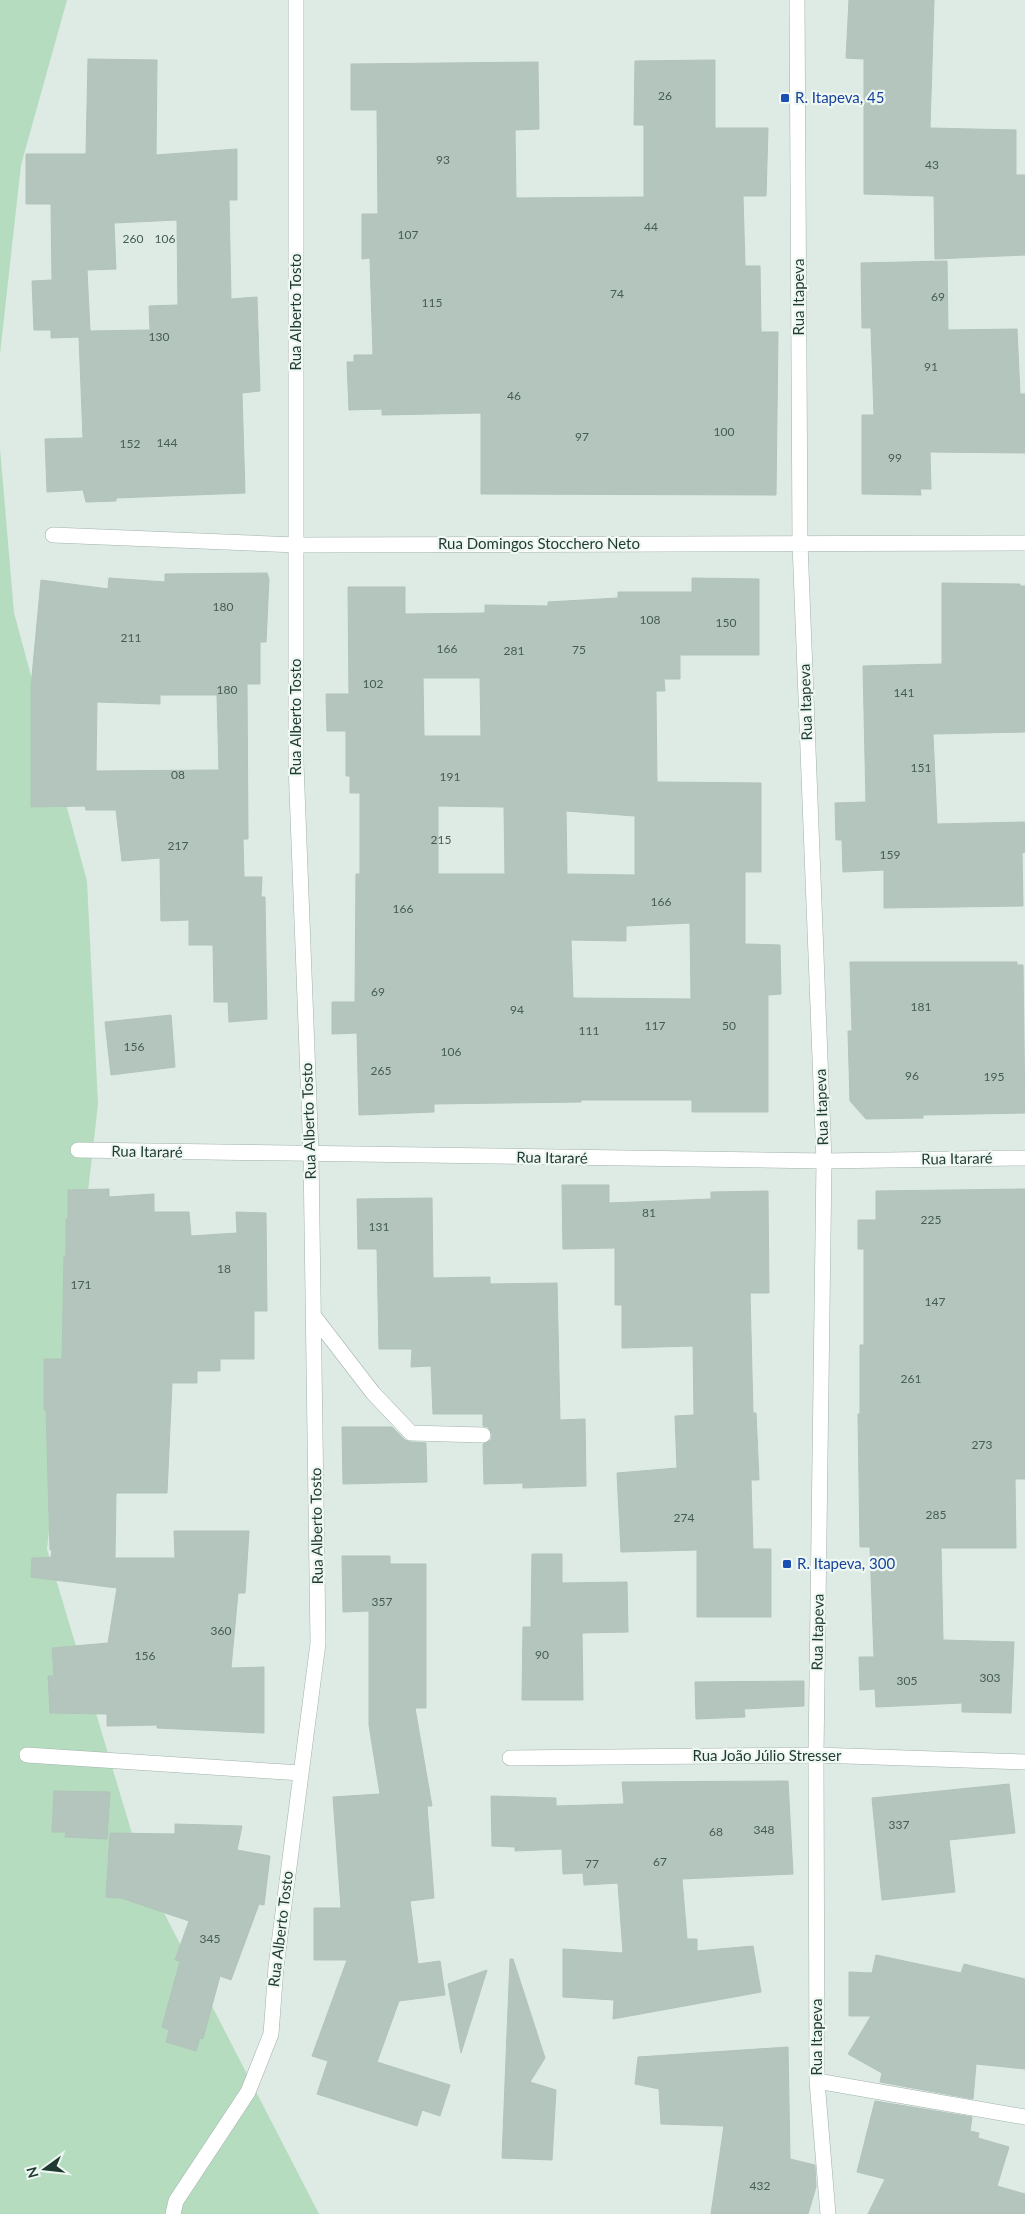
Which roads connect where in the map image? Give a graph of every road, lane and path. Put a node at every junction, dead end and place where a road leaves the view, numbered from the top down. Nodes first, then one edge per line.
1 (296, 0) edge
2 (797, 0) edge
3 (54, 535) dead end
4 (800, 543) junction
5 (1025, 543) edge
6 (296, 545) junction
7 (78, 1150) dead end
8 (311, 1155) junction
9 (1025, 1158) edge
10 (824, 1161) junction
11 (313, 1314) junction
12 (484, 1435) dead end
13 (27, 1754) dead end
14 (816, 1755) junction
15 (510, 1758) dead end
16 (1025, 1762) edge
17 (301, 1773) junction
18 (817, 2081) junction
19 (1025, 2117) edge
20 (173, 2214) edge
21 (828, 2214) edge

1 - 6 street, Rua Alberto Tosto
2 - 4 street, Rua Itapeva
3 - 6 street, Rua Domingos Stocchero Neto
4 - 5 street, Rua Domingos Stocchero Neto
4 - 6 street, Rua Domingos Stocchero Neto
4 - 10 street, Rua Itapeva
6 - 8 street, Rua Alberto Tosto
7 - 8 street, Rua Itararé
8 - 10 street, Rua Itararé
8 - 11 street, Rua Alberto Tosto
9 - 10 street, Rua Itararé
10 - 14 street, Rua Itapeva
11 - 12 street
11 - 17 street, Rua Alberto Tosto
13 - 17 street
14 - 15 street, Rua João Júlio Stresser
14 - 16 street, Rua João Júlio Stresser
14 - 18 street, Rua Itapeva
17 - 20 street, Rua Alberto Tosto
18 - 19 street
18 - 21 street, Rua Itapeva

